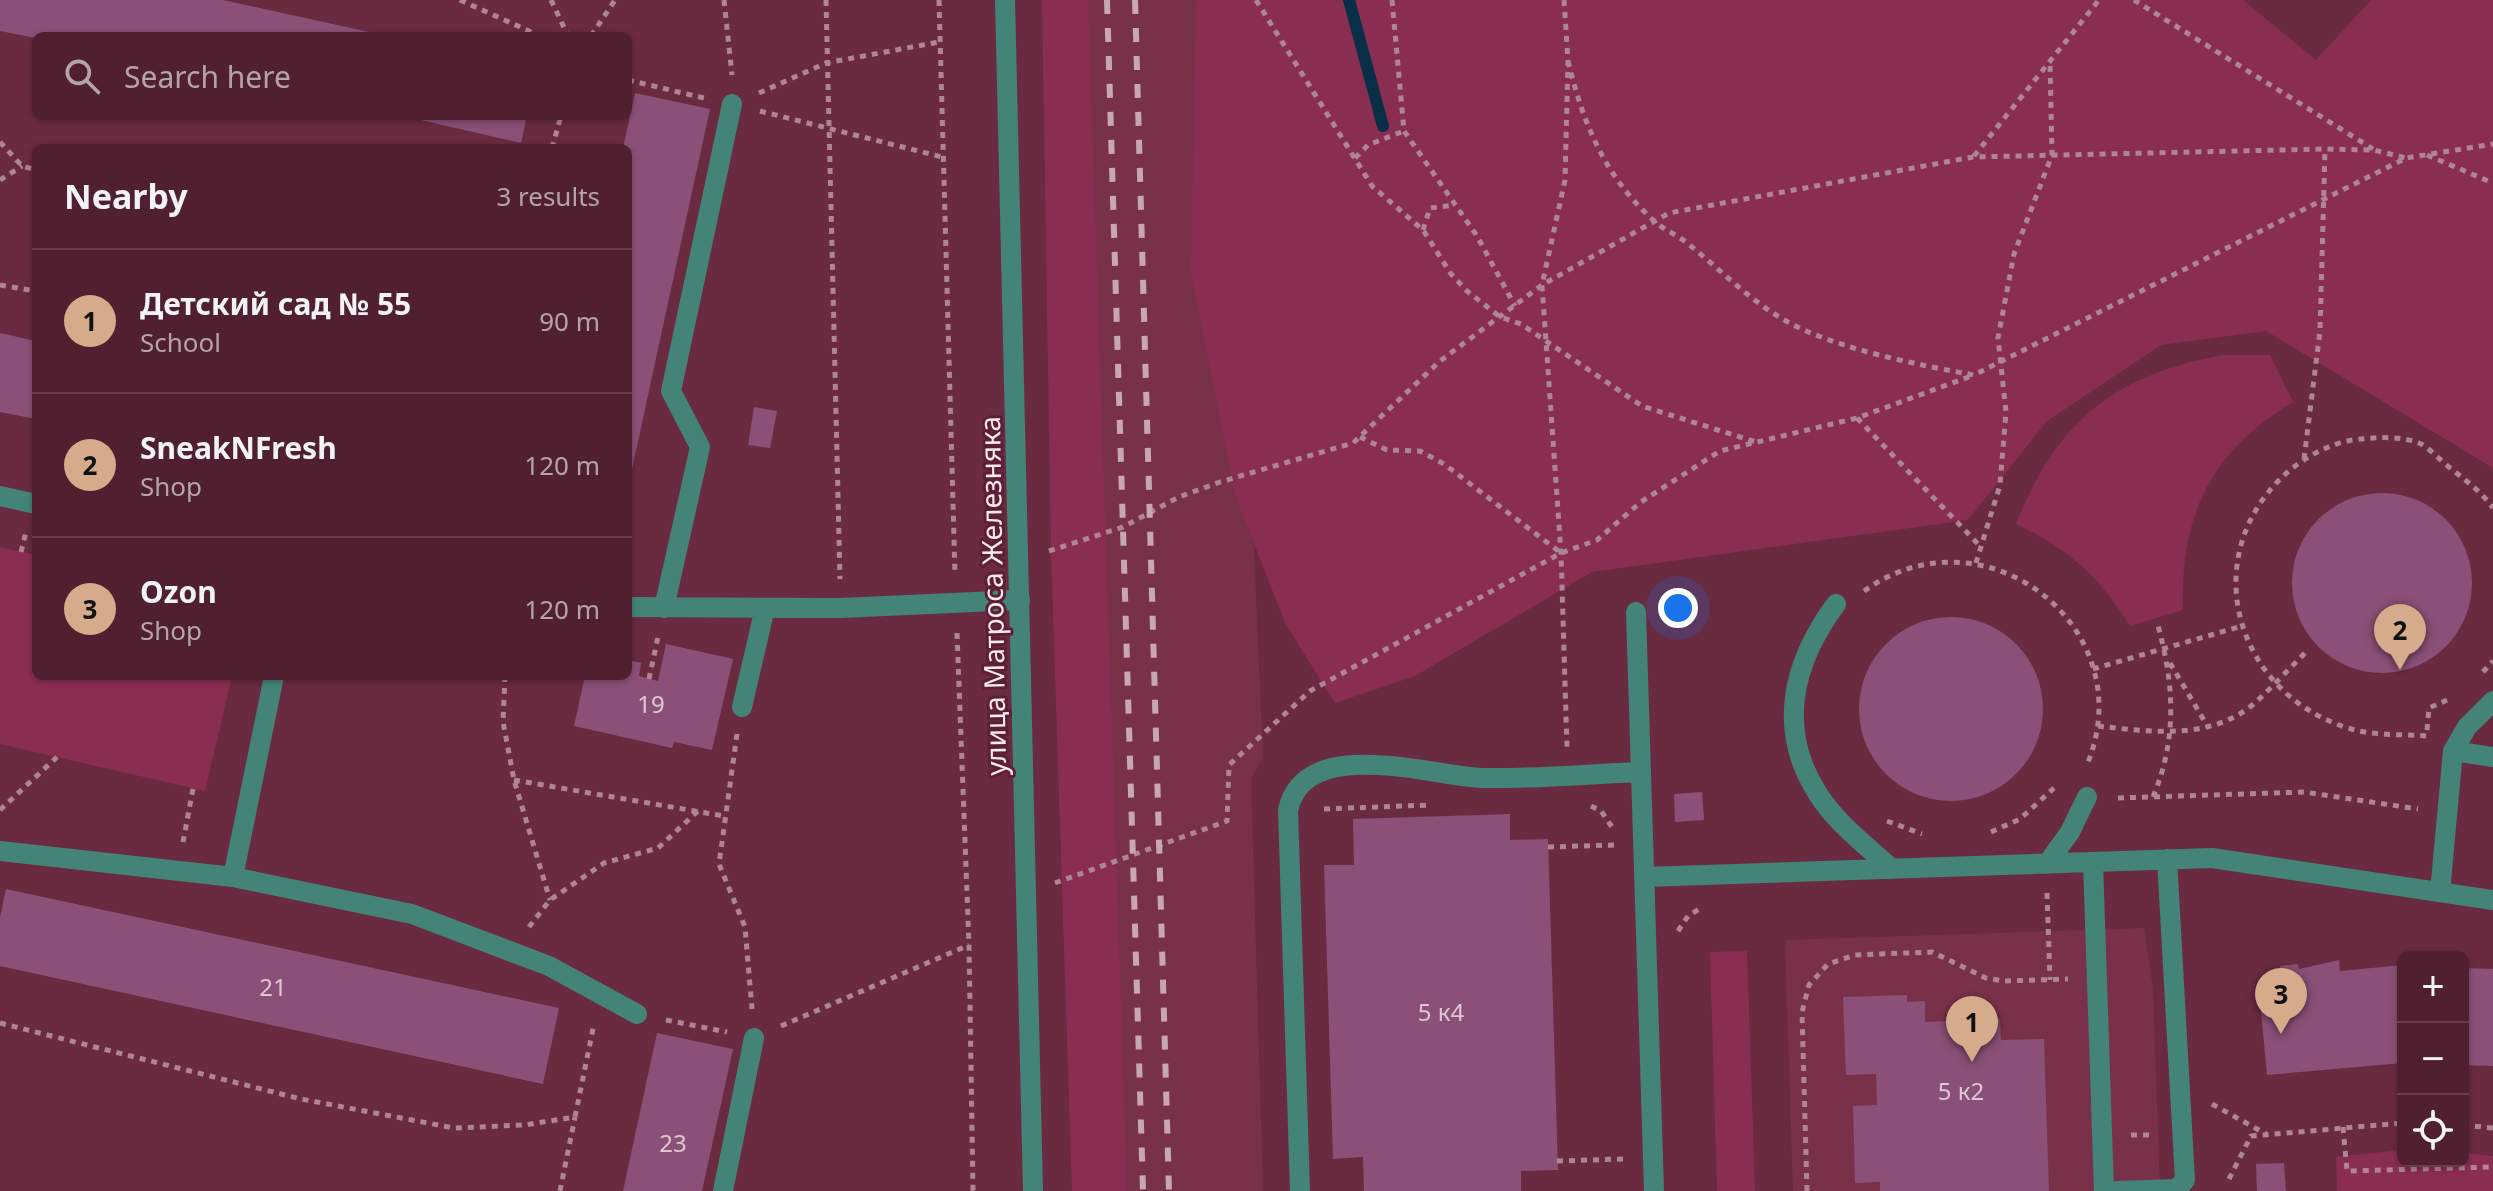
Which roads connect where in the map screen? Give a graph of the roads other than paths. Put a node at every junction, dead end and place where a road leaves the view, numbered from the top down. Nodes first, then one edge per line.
1 (1005, 0) edge
2 (732, 104) road end
3 (0, 496) edge
4 (32, 503) edge
5 (1020, 600) junction
6 (1836, 604) road end
7 (632, 607) edge
8 (664, 608) junction
9 (765, 608) junction
10 (1636, 612) dead end
11 (273, 680) edge
12 (2493, 701) edge
13 (742, 707) road end
14 (2453, 751) junction
15 (2493, 757) edge
16 (1641, 772) junction
17 (2085, 787) road end
18 (0, 851) edge
19 (2167, 859) junction
20 (2093, 862) junction
21 (2047, 864) junction
22 (1892, 869) junction
23 (233, 877) junction
24 (1644, 877) junction
25 (2440, 892) junction
26 (2493, 900) edge
27 (637, 1014) road end
28 (754, 1038) road end
29 (723, 1191) edge
30 (1033, 1191) edge
31 (1300, 1191) edge
32 (1654, 1191) edge
33 (2104, 1191) edge
34 (2117, 1191) edge

1 - 5 street, улица Матроса Железняка
2 - 8 street
3 - 4 street
5 - 9 street
5 - 30 street, улица Матроса Железняка
6 - 22 street
7 - 8 street
8 - 9 street
9 - 13 street
10 - 16 street
11 - 23 street
12 - 14 street
14 - 15 street
14 - 25 street
16 - 24 street
16 - 31 street
17 - 21 street
18 - 23 street
19 - 20 street
19 - 25 street
19 - 34 street
20 - 21 street
20 - 33 street
21 - 22 street
22 - 24 street
23 - 27 street
24 - 32 street
25 - 26 street
28 - 29 street

